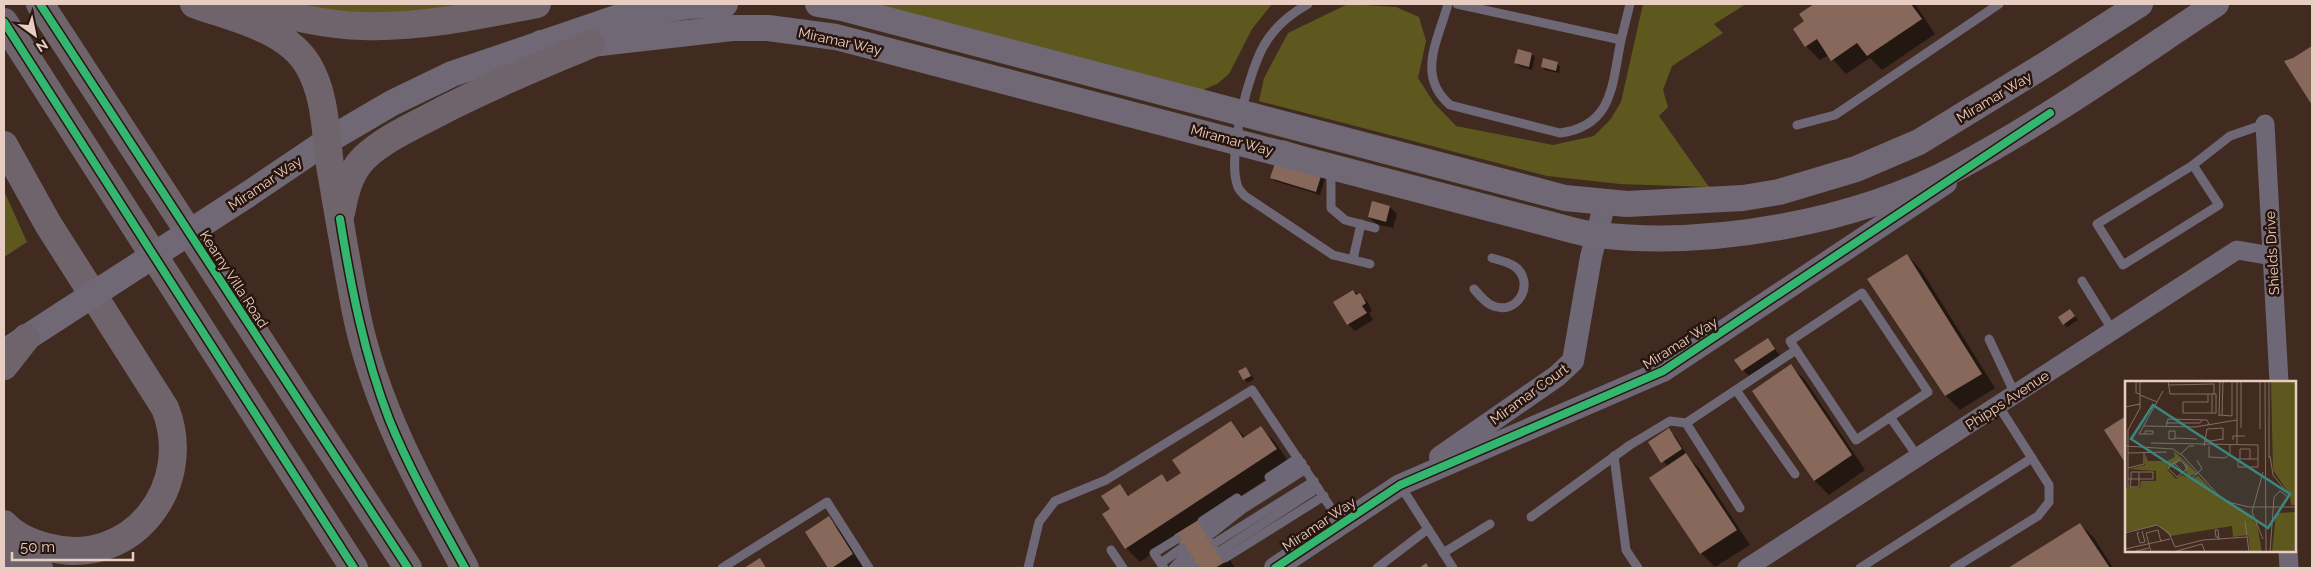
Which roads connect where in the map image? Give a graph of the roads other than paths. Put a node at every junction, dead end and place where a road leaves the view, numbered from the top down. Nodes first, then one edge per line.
1 (40, 4) edge
2 (194, 4) edge
3 (242, 4) edge
4 (537, 4) edge
5 (725, 4) edge
6 (818, 4) edge
7 (1308, 4) edge
8 (1448, 4) edge
9 (1457, 4) edge
10 (1630, 4) edge
11 (1999, 4) edge
12 (2140, 4) edge
13 (2216, 4) edge
14 (4, 22) edge
15 (1621, 40) junction
16 (541, 42) junction
17 (591, 44) junction
18 (1242, 112) junction
19 (2050, 113) junction
20 (2265, 124) joint
21 (1797, 125) dead end
22 (327, 141) junction
23 (1237, 141) junction
24 (4, 145) edge
25 (2193, 165) junction
26 (1330, 167) junction
27 (1605, 202) junction
28 (340, 219) junction
29 (1361, 224) junction
30 (1375, 228) dead end
31 (1597, 235) junction
32 (2272, 256) junction
33 (1492, 258) dead end
34 (1353, 260) junction
35 (1370, 264) dead end
36 (2082, 281) dead end
37 (1474, 289) dead end
38 (2113, 331) junction
39 (26, 338) junction
40 (1989, 339) dead end
41 (1796, 350) junction
42 (4, 352) edge
43 (4, 366) edge
44 (2279, 381) edge
45 (1736, 390) junction
46 (2015, 394) junction
47 (1998, 405) junction
48 (1890, 417) junction
49 (1686, 423) junction
50 (1614, 456) junction
51 (1918, 457) junction
52 (2032, 458) junction
53 (1302, 463) junction
54 (1795, 474) dead end
55 (1316, 484) junction
56 (1400, 485) junction
57 (1324, 496) junction
58 (1740, 508) dead end
59 (1531, 517) dead end
60 (1342, 523) junction
61 (4, 524) edge
62 (1490, 524) dead end
63 (1428, 529) junction
64 (1177, 539) dead end
65 (1213, 539) junction
66 (1111, 550) dead end
67 (4, 551) edge
68 (2288, 552) edge
69 (1443, 553) junction
70 (1190, 560) edge
71 (1163, 566) edge
72 (40, 568) edge
73 (354, 568) edge
74 (408, 568) edge
75 (464, 568) edge
76 (722, 568) edge
77 (869, 568) edge
78 (1028, 568) edge
79 (1123, 568) edge
80 (1173, 568) edge
81 (1184, 568) edge
82 (1275, 568) edge
83 (1377, 568) edge
84 (1453, 568) edge
85 (1638, 568) edge
86 (1747, 568) edge
87 (1860, 568) edge
88 (1954, 568) edge
89 (2289, 568) edge

1 - 74 main road, Kearny Villa Road
2 - 22 main road
3 - 4 main road
5 - 16 main road, Miramar Way
6 - 18 main road, Miramar Way
7 - 18 lane
8 - 15 lane
9 - 15 lane
10 - 15 lane
11 - 21 lane
12 - 27 main road, Miramar Way
13 - 19 main road, Miramar Way
14 - 73 main road
16 - 17 main road, Miramar Way
16 - 22 main road, Miramar Way
17 - 23 main road, Miramar Way
17 - 28 main road
18 - 23 lane
18 - 27 main road, Miramar Way
19 - 31 main road, Miramar Way
19 - 56 street, Miramar Way
20 - 25 lane
20 - 32 street, Shields Drive
22 - 28 main road
22 - 39 main road, Miramar Way, bridge
23 - 26 main road, Miramar Way
23 - 34 lane
24 - 61 main road
25 - 25 lane
26 - 29 lane
26 - 31 main road, Miramar Way
27 - 31 street, Miramar Court
28 - 75 main road
29 - 30 lane
29 - 34 lane
31 - 56 street, Miramar Court
32 - 38 street, Phipps Avenue
32 - 44 street, Shields Drive
33 - 37 lane
34 - 35 lane
36 - 38 lane
38 - 46 street, Phipps Avenue
39 - 42 main road, Miramar Way
39 - 43 main road
40 - 46 lane
41 - 45 lane
41 - 48 lane
41 - 48 lane
45 - 49 lane
45 - 54 lane
46 - 47 street, Phipps Avenue
47 - 51 street, Phipps Avenue
47 - 52 lane
48 - 51 lane
49 - 50 lane
49 - 58 lane
50 - 59 lane
50 - 85 lane
51 - 86 street, Phipps Avenue
52 - 87 lane
52 - 88 lane
53 - 55 lane
53 - 65 lane
53 - 65 lane
53 - 78 lane
55 - 57 lane
55 - 65 lane
56 - 60 street, Miramar Way
56 - 63 lane
57 - 60 lane
57 - 65 lane
60 - 82 street, Miramar Way
62 - 69 lane
63 - 69 lane
63 - 83 lane
64 - 71 lane
66 - 79 lane
67 - 72 main road
68 - 89 street
69 - 84 lane
70 - 71 lane
70 - 80 lane
70 - 81 lane
76 - 77 lane

